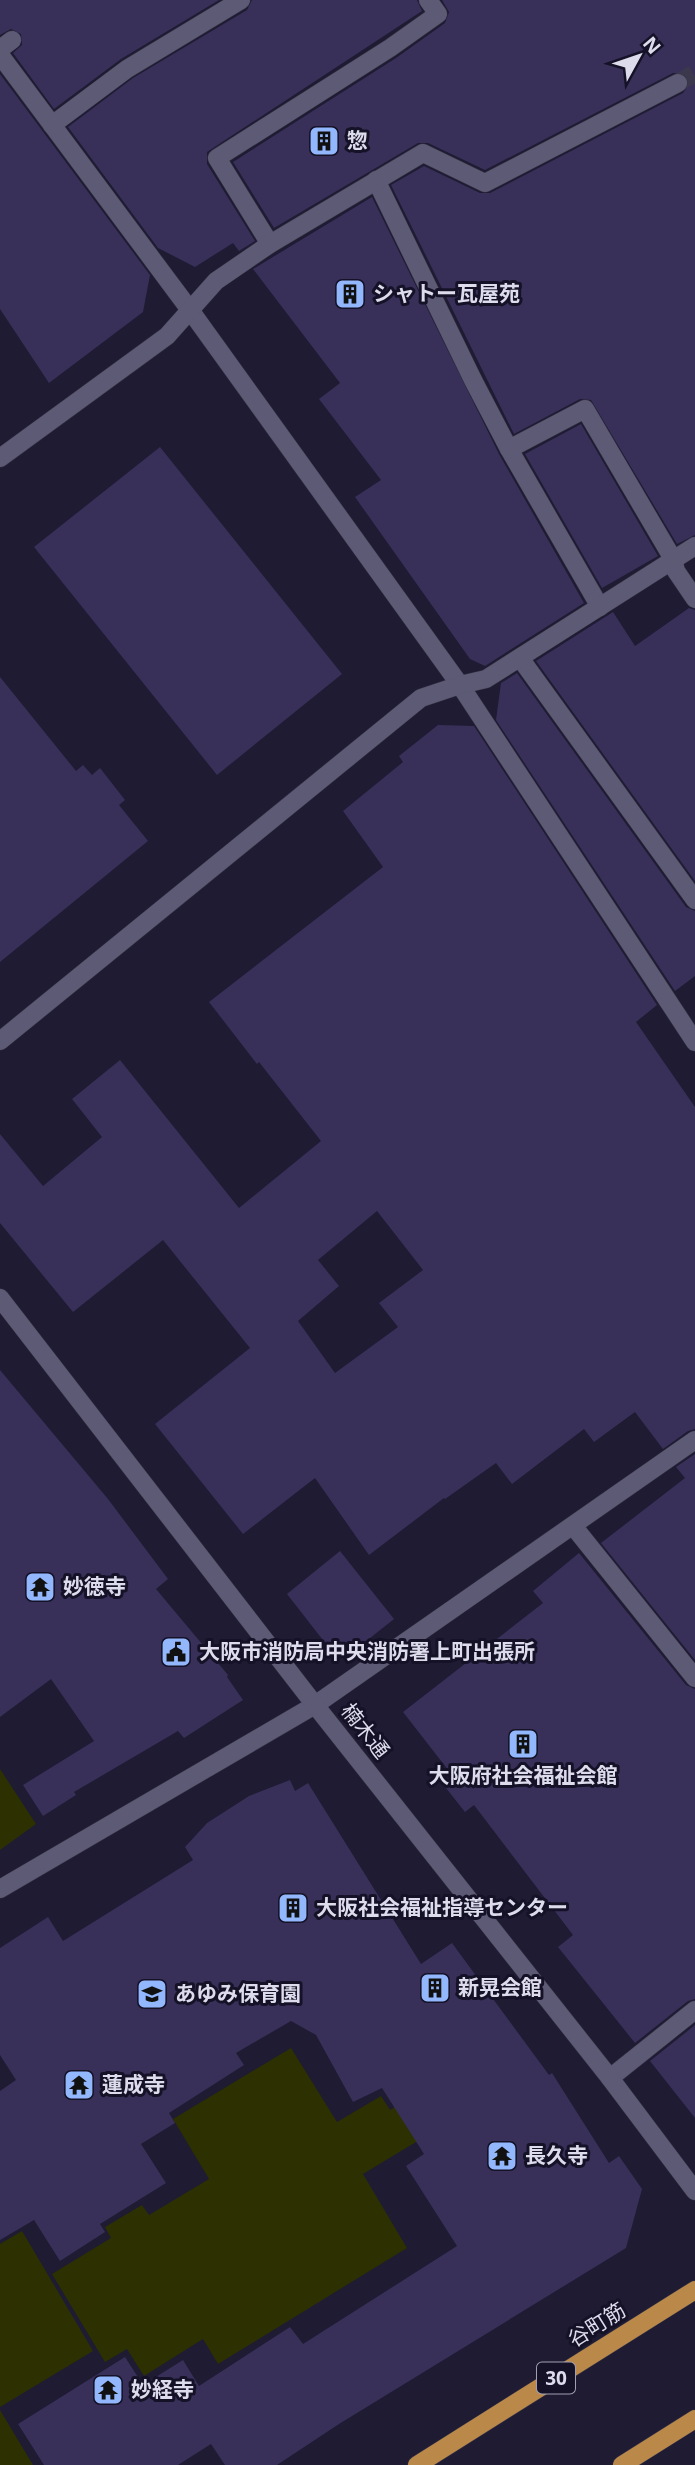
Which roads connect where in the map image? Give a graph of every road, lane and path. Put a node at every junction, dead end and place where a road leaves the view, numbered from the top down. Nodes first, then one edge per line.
1 (241, 0) edge
2 (428, 0) edge
3 (222, 5) edge
4 (0, 55) edge
5 (678, 83) tunnel mouth
6 (52, 125) junction
7 (376, 180) junction
8 (270, 244) junction
9 (190, 310) junction
10 (509, 449) junction
11 (0, 458) edge
12 (695, 545) edge
13 (673, 559) junction
14 (695, 599) edge
15 (600, 607) junction
16 (520, 658) junction
17 (460, 685) junction
18 (695, 900) edge
19 (0, 1041) edge
20 (695, 1042) edge
21 (0, 1298) edge
22 (695, 1440) edge
23 (574, 1527) junction
24 (695, 1678) edge
25 (316, 1705) junction
26 (0, 1889) edge
27 (695, 2010) edge
28 (610, 2078) junction
29 (695, 2190) edge
30 (695, 2290) edge
31 (695, 2419) edge
32 (417, 2465) edge
33 (622, 2465) edge

1 - 3 street
2 - 8 street
3 - 6 street
4 - 6 street
5 - 7 street
6 - 9 street
7 - 8 street
7 - 10 street
8 - 9 street
9 - 11 street
9 - 17 street
10 - 13 street
10 - 15 street
12 - 13 street
13 - 14 street
13 - 15 street
15 - 16 street
16 - 17 street
16 - 18 street
17 - 19 street
17 - 20 street
21 - 25 street, 楠木通
22 - 23 street
23 - 24 street
23 - 25 street
25 - 26 street
25 - 28 street, 楠木通
27 - 28 street
28 - 29 street, 楠木通
30 - 32 main road, 谷町筋 / 30
31 - 33 main road

